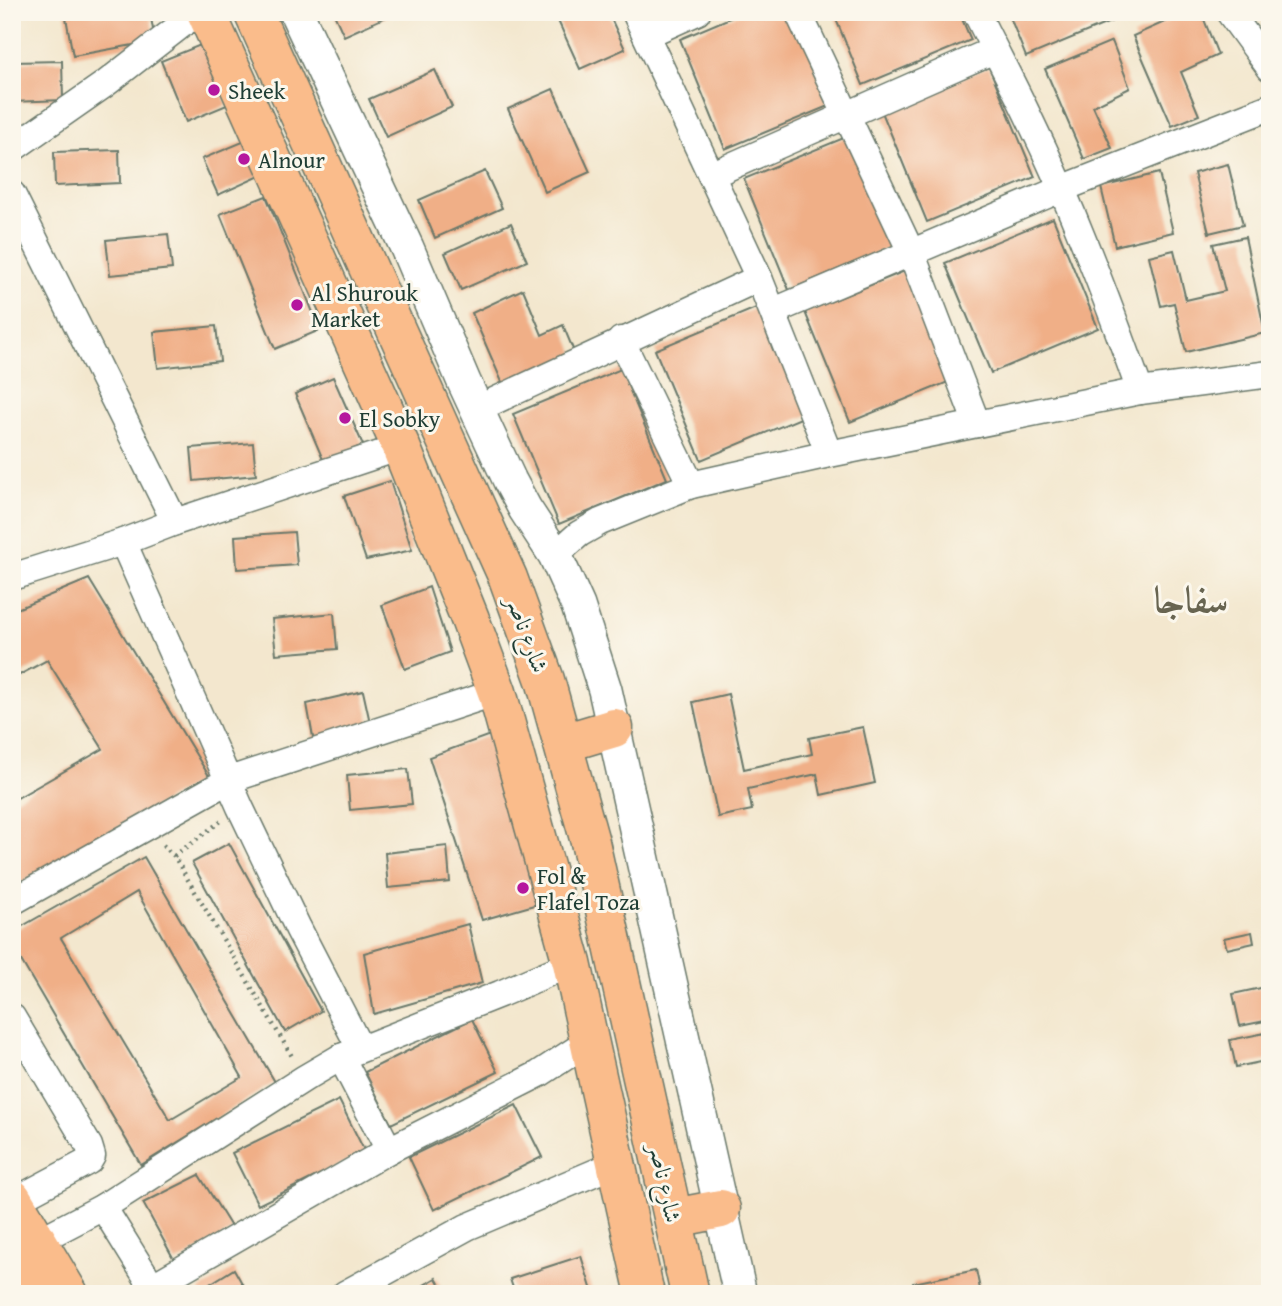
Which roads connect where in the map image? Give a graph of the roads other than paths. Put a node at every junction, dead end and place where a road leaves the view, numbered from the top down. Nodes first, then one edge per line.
1 (198, 12) edge
2 (206, 12) edge
3 (253, 12) edge
4 (296, 12) edge
5 (697, 12) edge
6 (797, 12) edge
7 (976, 12) edge
8 (1229, 12) edge
9 (640, 24) edge
10 (994, 50) junction
11 (1270, 68) edge
12 (1270, 107) edge
13 (846, 116) junction
14 (12, 149) edge
15 (711, 175) junction
16 (1061, 189) junction
17 (12, 194) edge
18 (346, 219) junction
19 (307, 237) junction
20 (911, 252) junction
21 (363, 258) junction
22 (323, 273) junction
23 (759, 278) junction
24 (774, 311) junction
25 (621, 340) junction
26 (1270, 374) edge
27 (1140, 391) junction
28 (477, 409) junction
29 (977, 424) junction
30 (401, 447) junction
31 (829, 454) junction
32 (691, 485) junction
33 (175, 522) junction
34 (123, 542) junction
35 (555, 555) junction
36 (12, 577) edge
37 (497, 692) junction
38 (614, 728) junction
39 (564, 743) junction
40 (229, 780) junction
41 (12, 902) edge
42 (572, 963) junction
43 (12, 1017) edge
44 (588, 1042) junction
45 (350, 1052) junction
46 (389, 1150) junction
47 (615, 1164) junction
48 (13, 1200) edge
49 (103, 1207) junction
50 (721, 1209) junction
51 (674, 1218) junction
52 (25, 1252) edge
53 (155, 1290) edge
54 (30, 1294) edge
55 (69, 1294) edge
56 (345, 1294) edge
57 (645, 1294) edge
58 (690, 1294) edge
59 (740, 1294) edge

1 - 14 street
2 - 19 main road, شارع ناصر
3 - 18 main road, شارع ناصر
4 - 28 street
5 - 9 street
6 - 13 street
7 - 10 street
8 - 11 street
9 - 15 street
10 - 13 street
10 - 16 street
12 - 16 street
13 - 15 street
13 - 20 street
15 - 23 street
16 - 20 street
16 - 27 street
17 - 33 street
18 - 19 main road
18 - 21 main road, شارع ناصر
19 - 22 main road, شارع ناصر
20 - 24 street
20 - 29 street
21 - 22 main road
21 - 39 main road, شارع ناصر
22 - 30 main road, شارع ناصر
23 - 24 street
23 - 25 street
24 - 31 street
25 - 28 street
25 - 32 street
26 - 27 street
27 - 29 street
28 - 35 street
29 - 31 street
30 - 33 street
30 - 37 main road, شارع ناصر
31 - 32 street
32 - 35 street
33 - 34 street
34 - 36 street
34 - 40 street
35 - 38 street
37 - 40 street
37 - 42 main road, شارع ناصر
38 - 39 main road
38 - 50 street
39 - 51 main road, شارع ناصر
40 - 41 street
40 - 45 street
42 - 44 main road, شارع ناصر
42 - 45 street
43 - 48 street
44 - 46 street
44 - 47 main road, شارع ناصر
45 - 46 street
45 - 49 street
46 - 53 street
47 - 56 street
47 - 57 main road, شارع ناصر
48 - 52 main road
49 - 52 street
49 - 53 street
50 - 51 main road
50 - 59 street
51 - 58 main road, شارع ناصر
52 - 54 main road
52 - 55 main road

